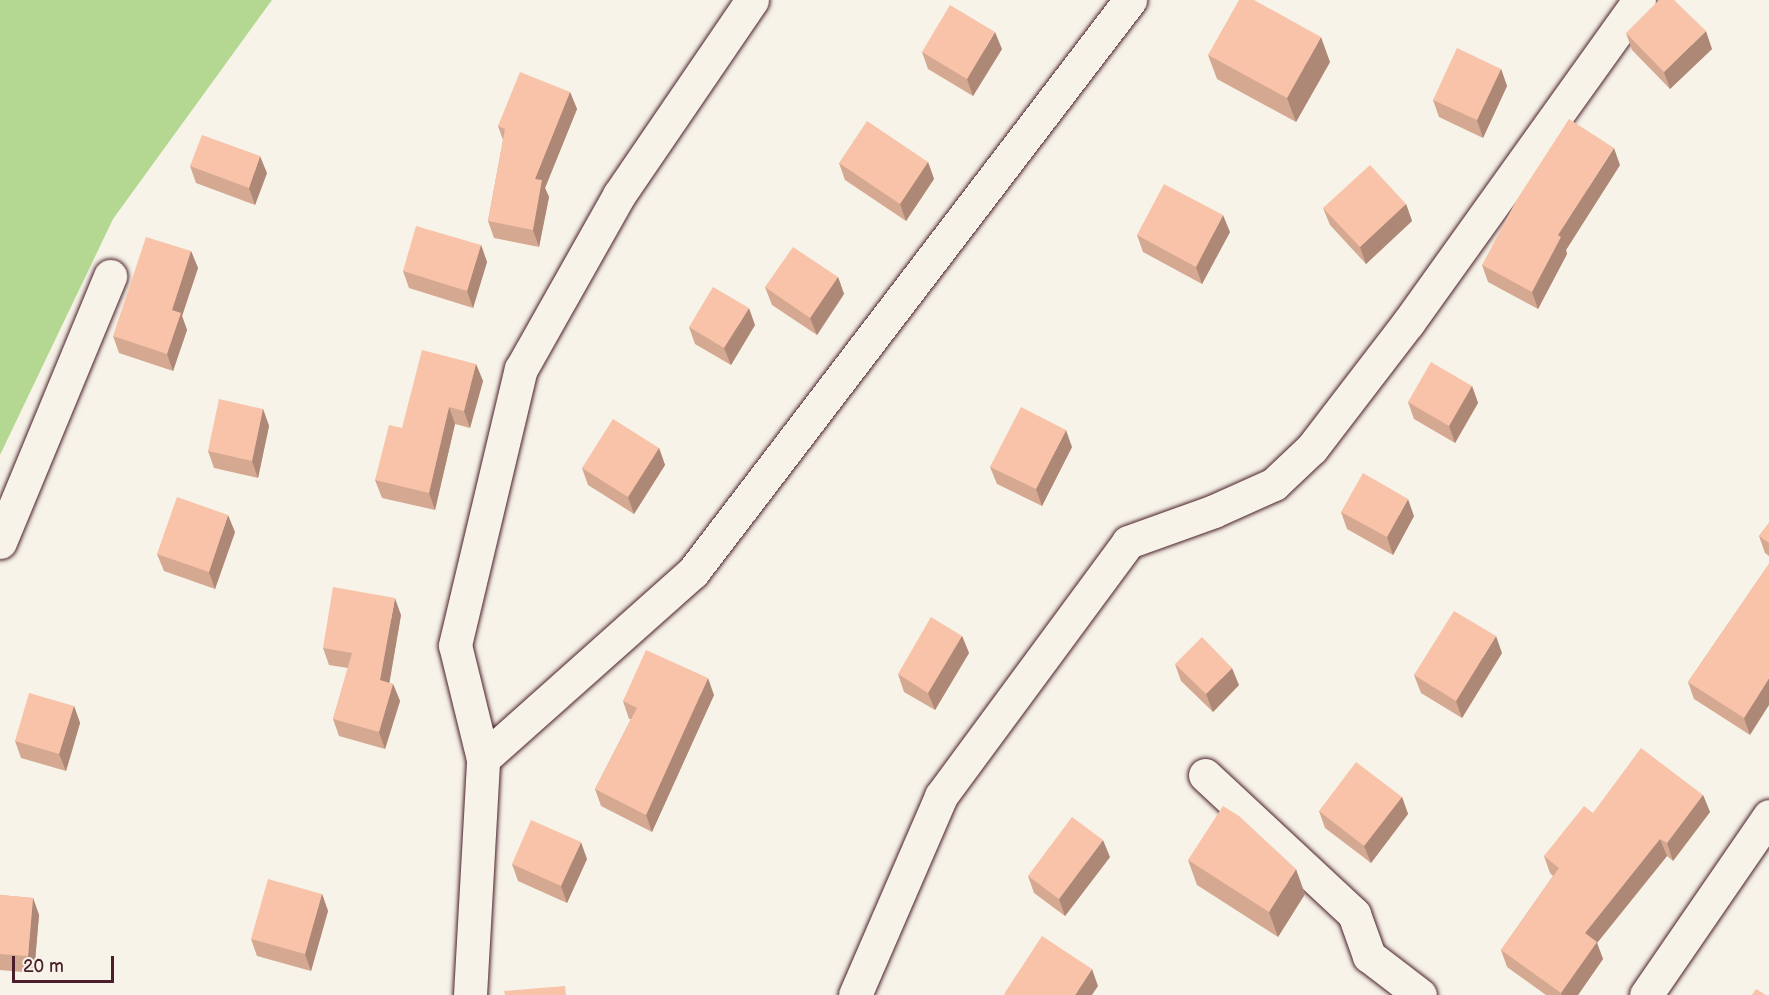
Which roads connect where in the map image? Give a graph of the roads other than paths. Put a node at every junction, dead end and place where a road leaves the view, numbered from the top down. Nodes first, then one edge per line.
1 (752, 0) edge
2 (1130, 0) edge
3 (1639, 0) edge
4 (110, 276) dead end
5 (0, 542) edge
6 (483, 759) junction
7 (1205, 775) dead end
8 (1769, 816) edge
9 (470, 995) edge
10 (855, 995) edge
11 (1420, 995) edge
12 (1646, 995) edge

1 - 6 street
2 - 6 street
3 - 10 street
4 - 5 street
6 - 9 street
7 - 11 street
8 - 12 street

